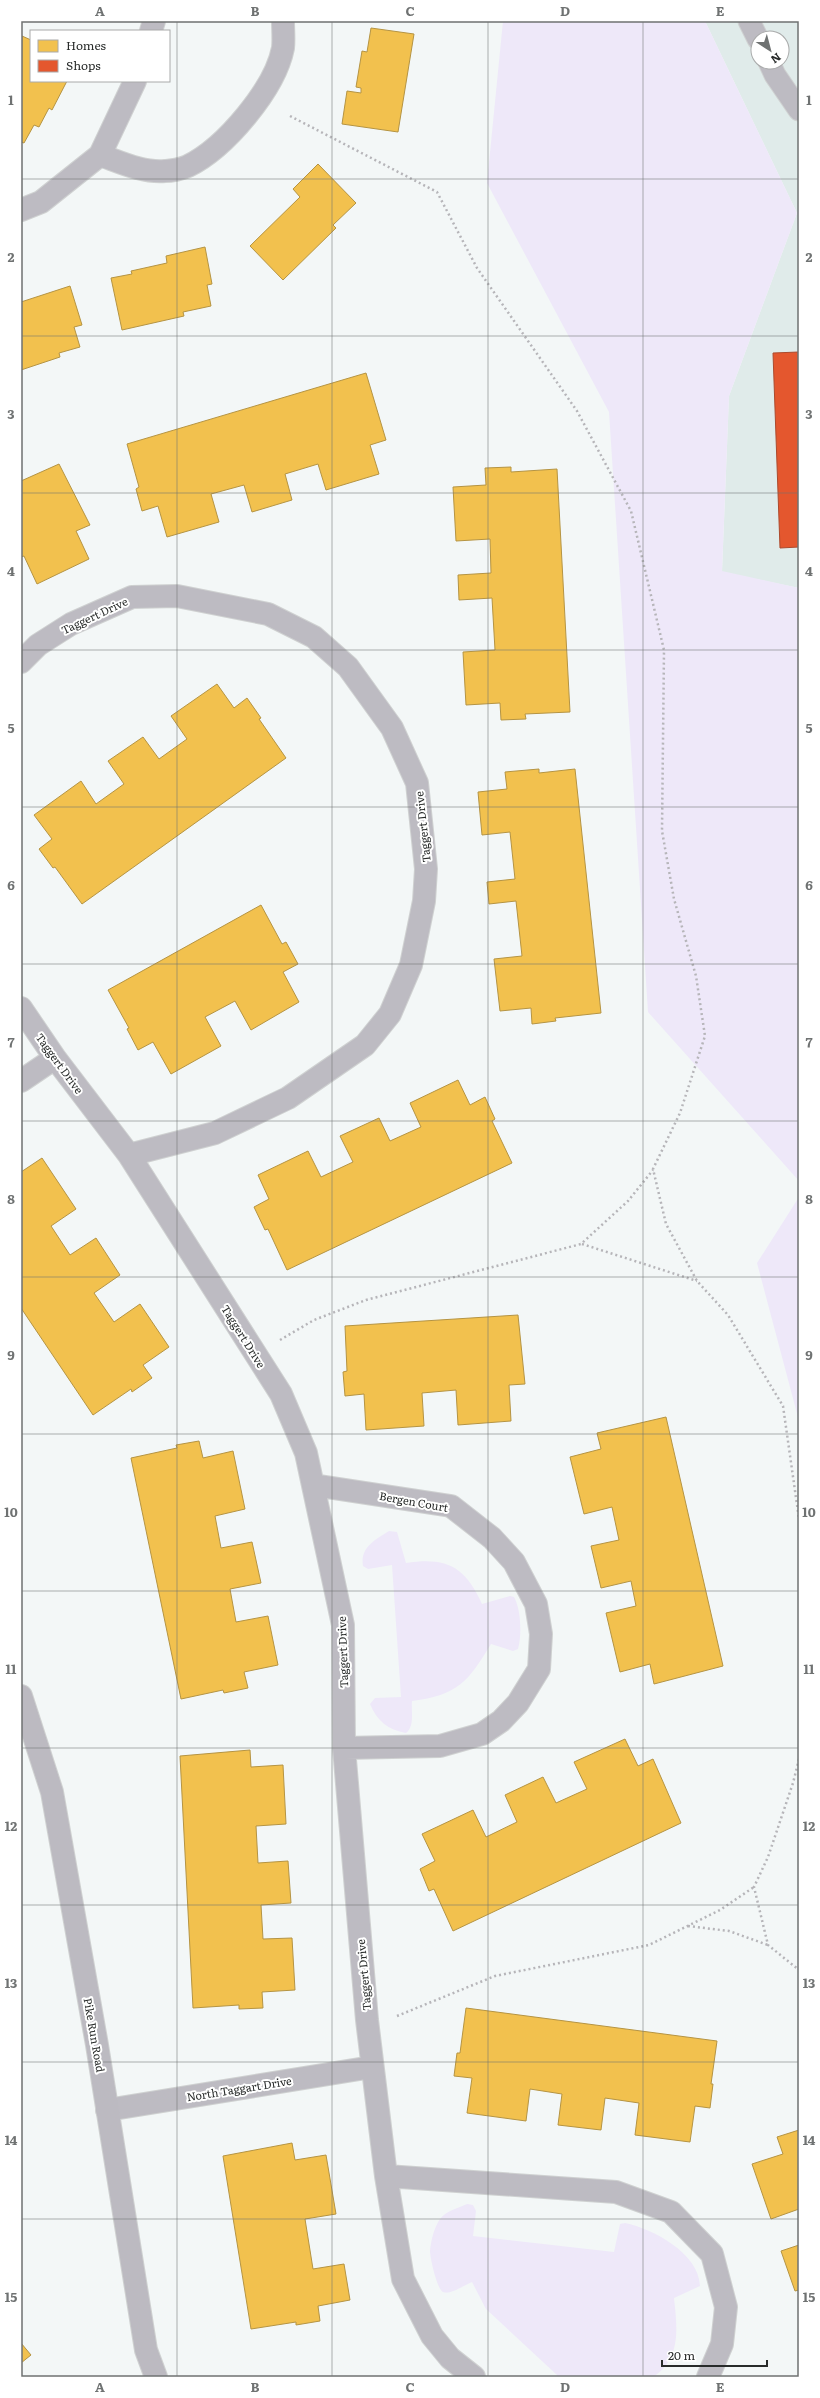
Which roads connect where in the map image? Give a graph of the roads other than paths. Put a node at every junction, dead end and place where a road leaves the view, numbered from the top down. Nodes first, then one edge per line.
1 (283, 21) edge
2 (749, 21) edge
3 (754, 30) edge
4 (773, 70) edge
5 (135, 82) edge
6 (799, 110) edge
7 (100, 155) junction
8 (21, 210) edge
9 (21, 662) edge
10 (21, 1008) edge
11 (55, 1058) junction
12 (21, 1081) edge
13 (129, 1155) junction
14 (313, 1485) junction
15 (21, 1696) edge
16 (344, 1748) junction
17 (372, 2067) junction
18 (107, 2110) junction
19 (386, 2176) junction
20 (156, 2377) edge
21 (474, 2377) edge
22 (708, 2377) edge

1 - 7 street
2 - 3 lane
4 - 6 lane
5 - 7 street
7 - 8 street
9 - 13 street, Taggert Drive
10 - 11 street, Taggert Drive
11 - 12 street
11 - 13 street, Taggert Drive
13 - 14 street, Taggert Drive
14 - 16 street, Taggert Drive
14 - 16 street, Bergen Court
15 - 18 street, Pike Run Road
16 - 17 street, Taggert Drive
17 - 18 street, North Taggart Drive
17 - 19 street, Taggert Drive
18 - 20 street, Pike Run Road
19 - 21 street, Taggert Drive
19 - 22 street

